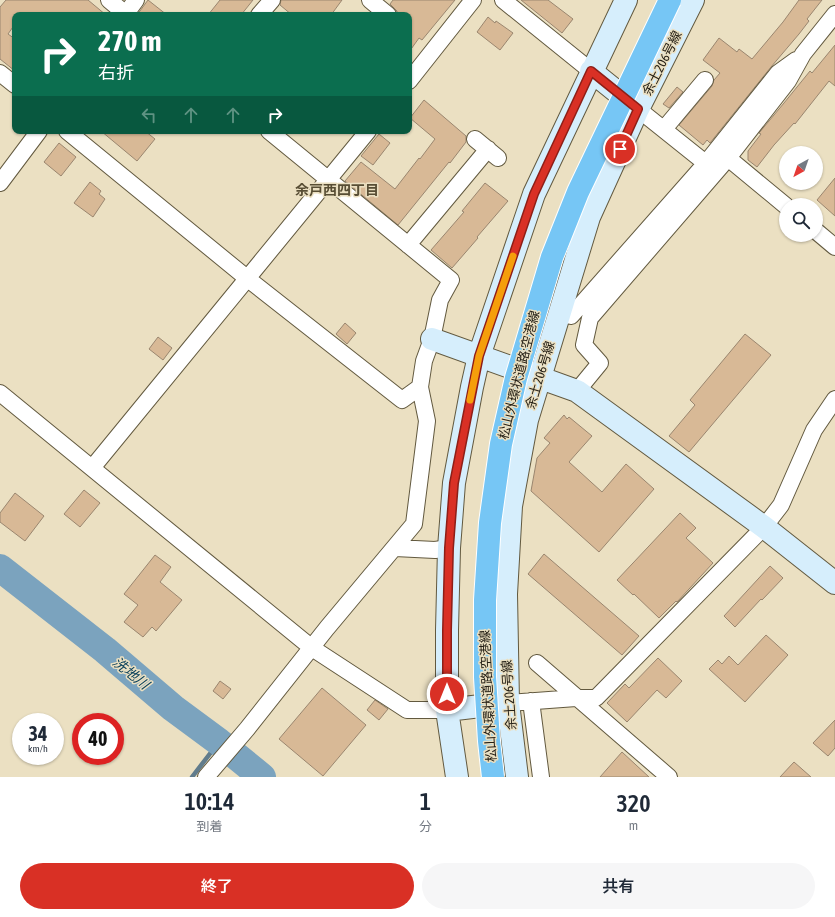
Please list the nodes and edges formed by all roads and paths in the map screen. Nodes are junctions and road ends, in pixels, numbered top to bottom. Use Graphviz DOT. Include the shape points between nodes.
graph roads {
  1 [pos="109,0"];
  2 [pos="136,0"];
  3 [pos="272,0"];
  4 [pos="473,0"];
  5 [pos="503,0"];
  6 [pos="626,0"];
  7 [pos="670,0"];
  8 [pos="693,0"];
  9 [pos="123,12"];
  10 [pos="128,12"];
  11 [pos="262,12"];
  12 [pos="835,14"];
  13 [pos="803,54"];
  14 [pos="591,71"];
  15 [pos="0,73"];
  16 [pos="412,77"];
  17 [pos="705,80"];
  18 [pos="12,83"];
  19 [pos="638,109"];
  20 [pos="664,130"];
  21 [pos="37,134"];
  22 [pos="71,134"];
  23 [pos="273,134"];
  24 [pos="366,134"];
  25 [pos="475,139"];
  26 [pos="728,158"];
  27 [pos="711,167"];
  28 [pos="328,179"];
  29 [pos="0,183"];
  30 [pos="779,200"];
  31 [pos="823,237"];
  32 [pos="408,245"];
  33 [pos="835,247"];
  34 [pos="248,279"];
  35 [pos="571,316"];
  36 [pos="432,339"];
  37 [pos="479,356"];
  38 [pos="539,378"];
  39 [pos="420,387"];
  40 [pos="577,391"];
  41 [pos="0,393"];
  42 [pos="835,399"];
  43 [pos="92,468"];
  44 [pos="764,527"];
  45 [pos="395,548"];
  46 [pos="449,548"];
  47 [pos="835,584"];
  48 [pos="312,648"];
  49 [pos="537,663"];
  50 [pos="576,698"];
  51 [pos="532,701"];
  52 [pos="508,703"];
  53 [pos="447,710"];
  54 [pos="209,774"];
  55 [pos="457,777"];
  56 [pos="493,777"];
  57 [pos="517,777"];
  58 [pos="541,777"];
  59 [pos="669,777"];
  1 -- 9 [label="street"];
  2 -- 10 [label="street"];
  3 -- 11 [label="street"];
  4 -- 16 [label="street"];
  5 -- 14 [label="street"];
  6 -- 14 [label="street"];
  7 -- 56 [label="highway, 松山外環状道路;空港線, bridge" via="578,192 554,250 516,378 501,444 490,523 485,600 485,677"];
  8 -- 19 [label="street, 余土206号線"];
  12 -- 13 [label="street"];
  13 -- 26 [label="street" via="788,81"];
  13 -- 27 [label="street" via="778,74"];
  14 -- 19 [label="street"];
  14 -- 37 [label="street" via="534,194"];
  15 -- 18 [label="street"];
  17 -- 20 [label="street"];
  19 -- 20 [label="street"];
  19 -- 38 [label="street, 余土206号線" via="589,217"];
  20 -- 27 [label="street"];
  21 -- 29 [label="street"];
  22 -- 34 [label="street"];
  23 -- 28 [label="street"];
  24 -- 28 [label="street"];
  25 -- 32 [label="street" via="493,154"];
  26 -- 27 [label="street"];
  26 -- 30 [label="street"];
  27 -- 35 [label="street"];
  27 -- 40 [label="street" via="590,318 584,344 600,363"];
  28 -- 32 [label="street"];
  28 -- 34 [label="street"];
  31 -- 33 [label="street"];
  32 -- 36 [label="street" via="451,280 440,300"];
  34 -- 39 [label="street" via="402,400"];
  34 -- 43 [label="street"];
  36 -- 37 [label="street"];
  36 -- 39 [label="street" via="424,361"];
  37 -- 38 [label="street"];
  37 -- 46 [label="street" via="454,483"];
  38 -- 40 [label="street"];
  38 -- 52 [label="street, 余土206号線" via="527,420 512,506 506,594"];
  39 -- 45 [label="street" via="427,422 414,524"];
  40 -- 44 [label="street"];
  41 -- 43 [label="street"];
  42 -- 44 [label="street" via="814,430 781,505"];
  43 -- 48 [label="street"];
  44 -- 47 [label="street"];
  44 -- 50 [label="street" via="596,698"];
  45 -- 46 [label="street"];
  45 -- 48 [label="street"];
  46 -- 53 [label="street"];
  48 -- 53 [label="street" via="407,710"];
  48 -- 54 [label="street"];
  49 -- 50 [label="street"];
  50 -- 51 [label="street"];
  50 -- 59 [label="street"];
  51 -- 52 [label="street"];
  51 -- 58 [label="street"];
  52 -- 53 [label="street"];
  52 -- 57 [label="street, 余土206号線"];
  53 -- 55 [label="street"];
}
